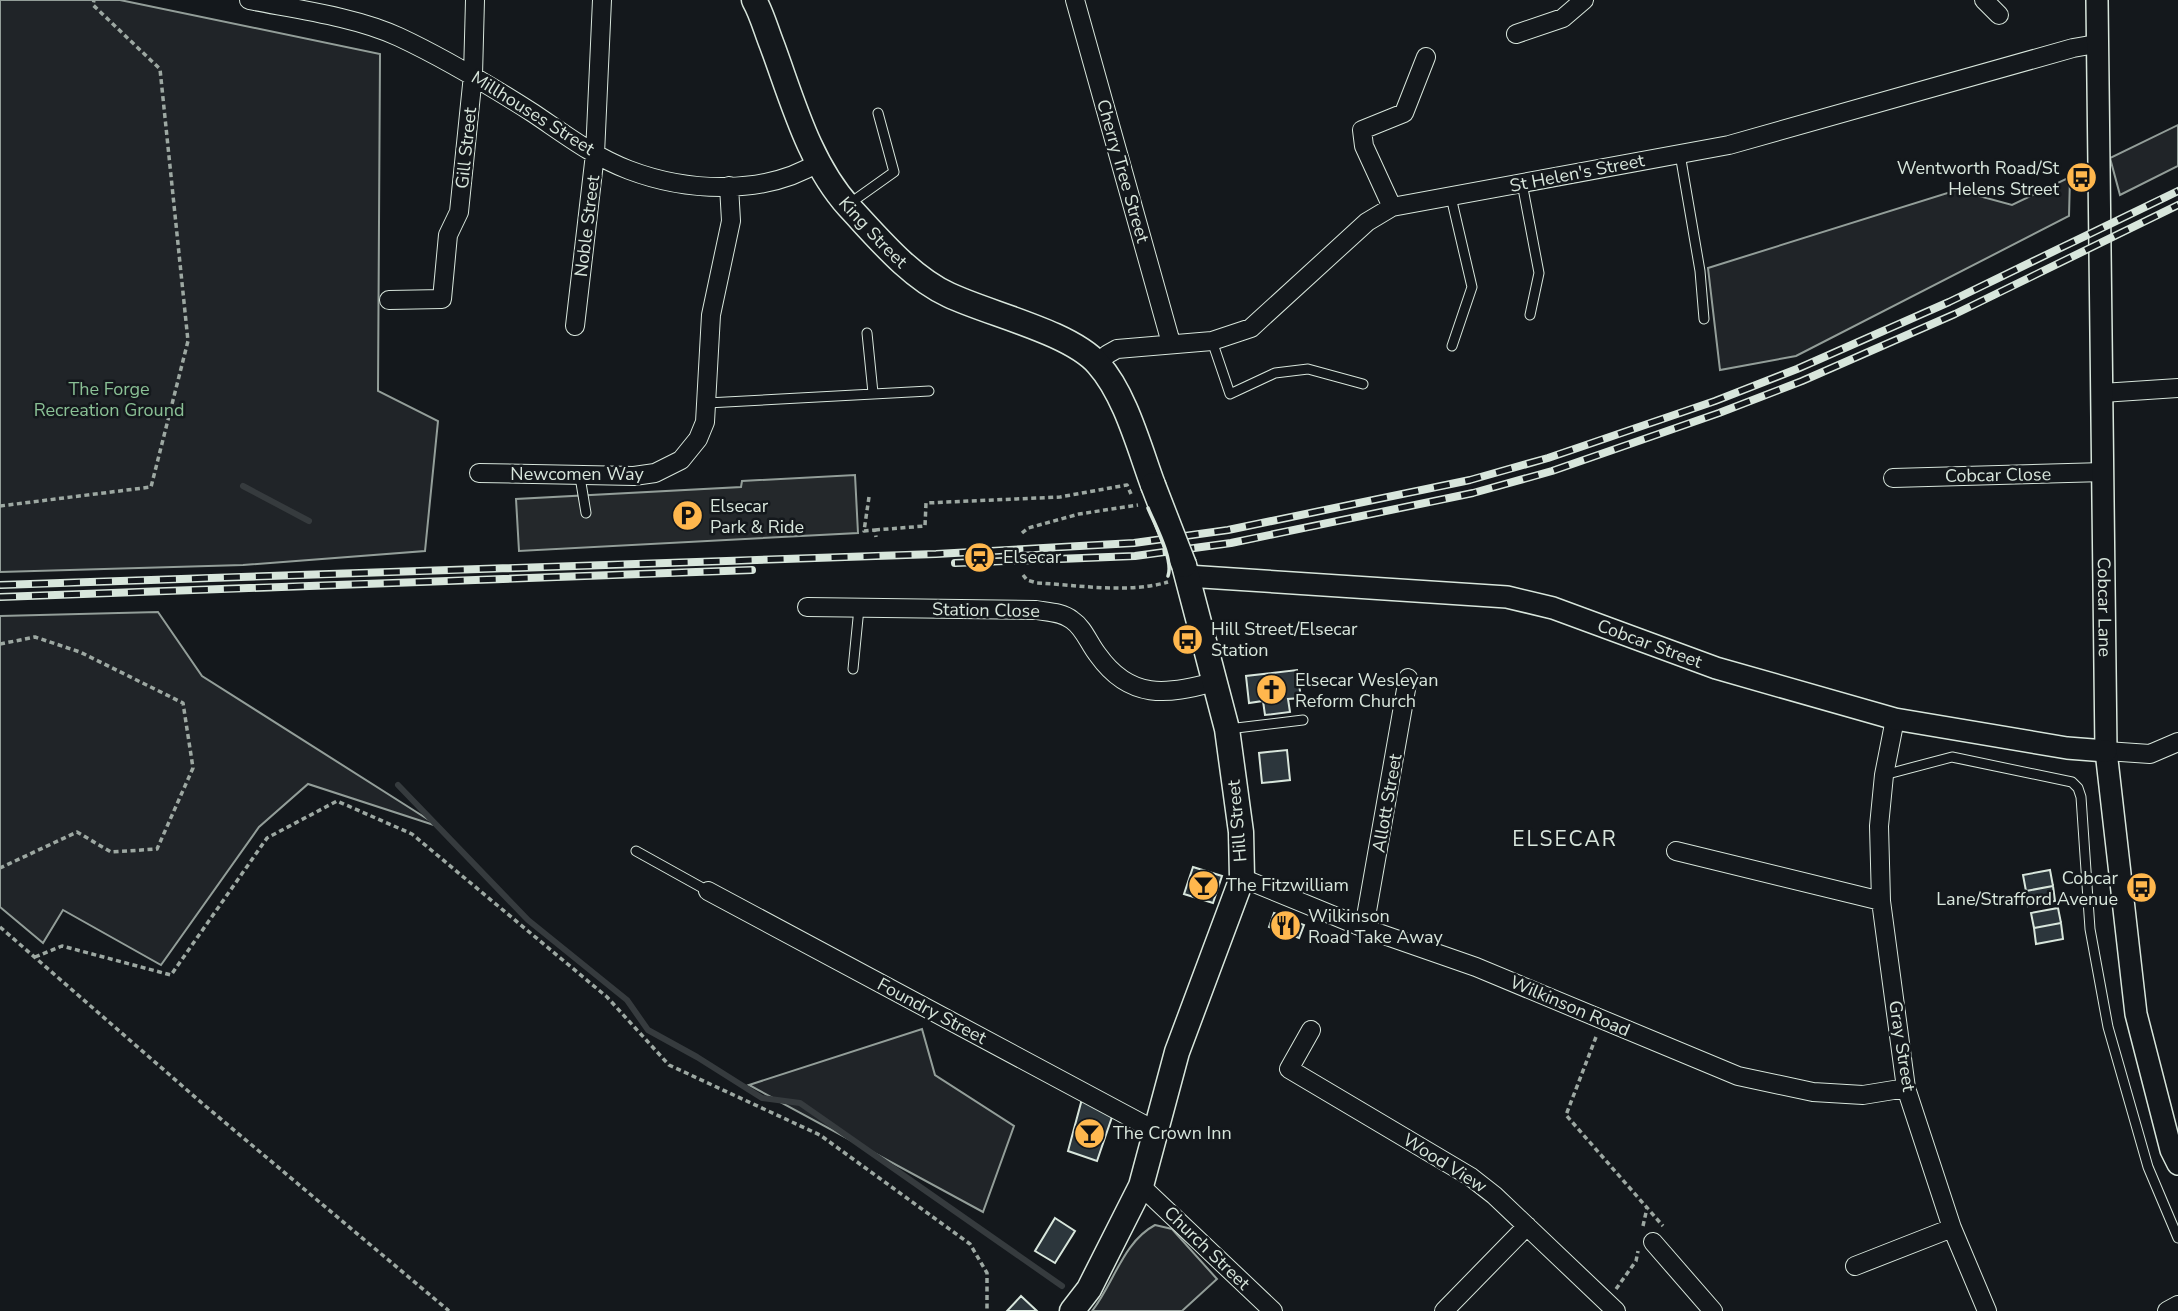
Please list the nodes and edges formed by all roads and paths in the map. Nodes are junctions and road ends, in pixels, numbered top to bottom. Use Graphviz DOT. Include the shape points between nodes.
graph roads {
  1 [pos="94,0"];
  2 [pos="249,0"];
  3 [pos="475,0"];
  4 [pos="602,0"];
  5 [pos="754,0"];
  6 [pos="1075,0"];
  7 [pos="1584,0"];
  8 [pos="1984,0"];
  9 [pos="2097,0"];
  10 [pos="268,2"];
  11 [pos="1999,15"];
  12 [pos="1516,34"];
  13 [pos="2096,44"];
  14 [pos="1426,57"];
  15 [pos="473,75"];
  16 [pos="878,113"];
  17 [pos="595,154"];
  18 [pos="1680,154"];
  19 [pos="820,163"];
  20 [pos="1522,183"];
  21 [pos="729,186"];
  22 [pos="1451,197"];
  23 [pos="847,205"];
  24 [pos="1392,206"];
  25 [pos="389,300"];
  26 [pos="1530,315"];
  27 [pos="1704,319"];
  28 [pos="575,326"];
  29 [pos="867,333"];
  30 [pos="1212,341"];
  31 [pos="1171,343"];
  32 [pos="1452,346"];
  33 [pos="1097,363"];
  34 [pos="1363,384"];
  35 [pos="2178,388"];
  36 [pos="929,391"];
  37 [pos="873,393"];
  38 [pos="2102,393"];
  39 [pos="707,403"];
  40 [pos="2104,472"];
  41 [pos="479,473"];
  42 [pos="580,477"];
  43 [pos="1893,478"];
  44 [pos="869,498"];
  45 [pos="0,506"];
  46 [pos="586,513"];
  47 [pos="875,530"];
  48 [pos="1022,533"];
  49 [pos="877,537"];
  50 [pos="1185,571"];
  51 [pos="1023,575"];
  52 [pos="807,607"];
  53 [pos="859,608"];
  54 [pos="0,645"];
  55 [pos="853,669"];
  56 [pos="1408,678"];
  57 [pos="1214,682"];
  58 [pos="1895,719"];
  59 [pos="1303,720"];
  60 [pos="1227,729"];
  61 [pos="2178,742"];
  62 [pos="2106,751"];
  63 [pos="1884,775"];
  64 [pos="636,850"];
  65 [pos="1676,851"];
  66 [pos="0,868"];
  67 [pos="1242,878"];
  68 [pos="708,891"];
  69 [pos="1881,901"];
  70 [pos="0,927"];
  71 [pos="1364,928"];
  72 [pos="35,957"];
  73 [pos="1602,1020"];
  74 [pos="1311,1030"];
  75 [pos="1906,1088"];
  76 [pos="1156,1131"];
  77 [pos="2178,1164"];
  78 [pos="1141,1186"];
  79 [pos="1647,1208"];
  80 [pos="1527,1226"];
  81 [pos="1952,1228"];
  82 [pos="2178,1238"];
  83 [pos="1644,1241"];
  84 [pos="1855,1266"];
  85 [pos="1611,1306"];
  86 [pos="449,1311"];
  87 [pos="987,1311"];
  88 [pos="1072,1311"];
  89 [pos="1273,1311"];
  90 [pos="1444,1311"];
  91 [pos="1713,1311"];
  92 [pos="1987,1311"];
  1 -- 45 [label="path" via="93,5 160,69 188,341 151,487"];
  2 -- 10 [label="street, Millhouses Street"];
  3 -- 15 [label="street, Gill Street"];
  4 -- 17 [label="street, Noble Street"];
  5 -- 19 [label="main road, King Street"];
  6 -- 31 [label="street, Cherry Tree Street"];
  7 -- 12 [label="street" via="1563,18"];
  8 -- 11 [label="street"];
  9 -- 13 [label="street, Cobcar Lane"];
  10 -- 15 [label="street, Millhouses Street" via="395,35"];
  13 -- 18 [label="street, St Helen's Street" via="1729,145"];
  13 -- 38 [label="street, Cobcar Lane"];
  14 -- 24 [label="street" via="1405,113 1362,130 1364,146"];
  15 -- 17 [label="street, Millhouses Street"];
  15 -- 25 [label="street, Gill Street" via="459,212 448,235 442,299"];
  16 -- 23 [label="lane" via="894,172"];
  17 -- 21 [label="street, Millhouses Street" via="653,178"];
  17 -- 28 [label="street, Noble Street"];
  18 -- 20 [label="street, St Helen's Street"];
  18 -- 27 [label="lane"];
  19 -- 21 [label="street, Millhouses Street" via="755,185"];
  19 -- 23 [label="main road, King Street"];
  20 -- 22 [label="street, St Helen's Street"];
  20 -- 26 [label="lane" via="1539,273"];
  21 -- 39 [label="street, Newcomen Way" via="731,222 711,315"];
  22 -- 24 [label="street, St Helen's Street"];
  22 -- 32 [label="lane" via="1472,287"];
  23 -- 33 [label="main road, King Street" via="907,265 947,294 1071,343"];
  24 -- 30 [label="street, St Helen's Street" via="1367,222 1251,328"];
  29 -- 37 [label="lane"];
  30 -- 31 [label="street, St Helen's Street"];
  30 -- 34 [label="lane" via="1230,394 1275,373 1308,369"];
  31 -- 33 [label="street, St Helen's Street" via="1117,349"];
  33 -- 50 [label="main road, Hill Street, bridge" via="1123,405"];
  35 -- 38 [label="street"];
  36 -- 37 [label="lane"];
  37 -- 39 [label="lane"];
  38 -- 40 [label="street, Cobcar Lane"];
  39 -- 42 [label="street, Newcomen Way" via="698,439 669,467 634,476"];
  40 -- 43 [label="street, Cobcar Close"];
  40 -- 62 [label="street, Cobcar Lane"];
  41 -- 42 [label="street, Newcomen Way"];
  42 -- 46 [label="lane"];
  44 -- 47 [label="path" via="864,531"];
  47 -- 48 [label="path" via="925,526 926,503 1060,497 1127,485 1136,505 1079,514"];
  47 -- 49 [label="path"];
  50 -- 51 [label="path" via="1153,586 1117,587 1037,583"];
  50 -- 57 [label="main road, Hill Street"];
  50 -- 58 [label="street, Cobcar Street" via="1507,597 1553,608 1716,668"];
  52 -- 53 [label="street, Station Close"];
  53 -- 55 [label="lane"];
  53 -- 57 [label="street, Station Close" via="1057,613 1072,619 1118,677 1142,690 1168,692"];
  54 -- 66 [label="path" via="35,637 80,652 183,703 193,768 157,849 111,852 76,832"];
  56 -- 71 [label="street, Allott Street"];
  57 -- 60 [label="main road, Hill Street"];
  58 -- 62 [label="street, Cobcar Street"];
  58 -- 63 [label="street, Gray Street"];
  59 -- 60 [label="lane"];
  60 -- 67 [label="main road, Hill Street" via="1241,832"];
  61 -- 62 [label="street" via="2150,754"];
  62 -- 77 [label="street, Cobcar Lane" via="2136,1014"];
  63 -- 69 [label="street, Gray Street" via="1879,826"];
  63 -- 82 [label="lane" via="1952,757 2072,782 2078,788 2090,929 2108,1027 2148,1167"];
  64 -- 68 [label="lane"];
  65 -- 69 [label="street"];
  67 -- 71 [label="street, Wilkinson Road"];
  67 -- 76 [label="main road, Hill Street" via="1177,1052"];
  68 -- 76 [label="street, Foundry Street"];
  69 -- 75 [label="street, Gray Street"];
  70 -- 72 [label="path"];
  71 -- 73 [label="street, Wilkinson Road" via="1476,967"];
  72 -- 86 [label="path"];
  72 -- 87 [label="path" via="62,946 171,975 267,838 337,801 412,834 607,997 669,1065 820,1135 970,1244 986,1273"];
  73 -- 75 [label="street, Wilkinson Road" via="1738,1076 1813,1092 1863,1095"];
  73 -- 79 [label="path" via="1566,1115"];
  74 -- 80 [label="street, Wood View" via="1289,1069 1471,1177"];
  75 -- 81 [label="street, Gray Street"];
  76 -- 78 [label="main road, Hill Street"];
  78 -- 88 [label="main road, Hill Street" via="1089,1289"];
  78 -- 89 [label="street, Church Street"];
  79 -- 83 [label="path"];
  79 -- 83 [label="path" via="1666,1229"];
  80 -- 85 [label="street, Wood View"];
  80 -- 90 [label="street"];
  81 -- 84 [label="street"];
  81 -- 92 [label="street, Gray Street"];
  83 -- 85 [label="path"];
  83 -- 91 [label="street"];
}
